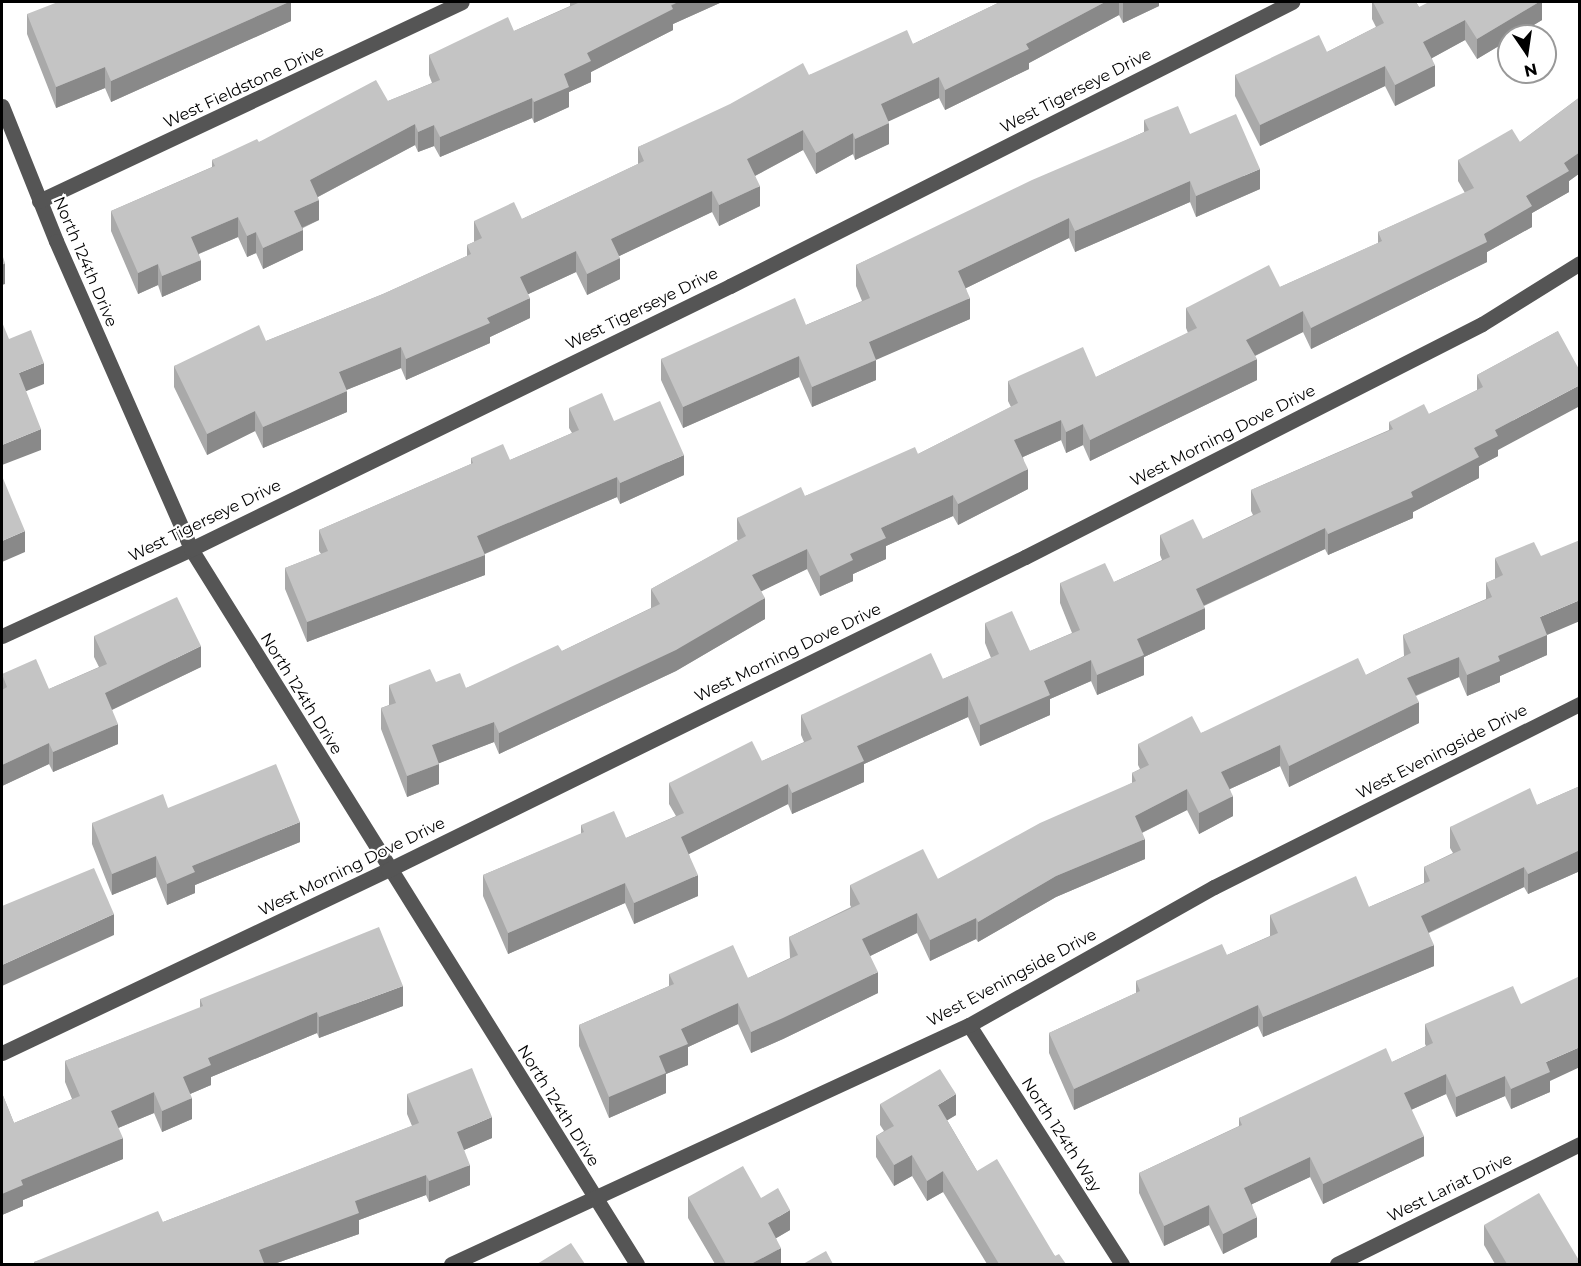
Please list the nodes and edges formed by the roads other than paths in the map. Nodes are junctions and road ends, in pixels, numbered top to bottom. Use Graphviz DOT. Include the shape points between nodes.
graph roads {
  1 [pos="462,2"];
  2 [pos="1292,2"];
  3 [pos="2,106"];
  4 [pos="39,201"];
  5 [pos="1580,262"];
  6 [pos="191,549"];
  7 [pos="2,636"];
  8 [pos="1580,704"];
  9 [pos="388,870"];
  10 [pos="969,1025"];
  11 [pos="2,1053"];
  12 [pos="1580,1144"];
  13 [pos="594,1197"];
  14 [pos="451,1264"];
  15 [pos="637,1264"];
  16 [pos="1122,1264"];
  17 [pos="1337,1264"];
  1 -- 4 [label="street, West Fieldstone Drive"];
  2 -- 6 [label="street, West Tigerseye Drive" via="729,286"];
  3 -- 4 [label="street, North 124th Drive"];
  4 -- 6 [label="street, North 124th Drive"];
  5 -- 9 [label="street, West Morning Dove Drive" via="1472,329 1025,557"];
  6 -- 7 [label="street, West Tigerseye Drive"];
  6 -- 9 [label="street, North 124th Drive"];
  8 -- 10 [label="street, West Eveningside Drive" via="1214,887"];
  9 -- 11 [label="street, West Morning Dove Drive"];
  9 -- 13 [label="street, North 124th Drive"];
  10 -- 13 [label="street, West Eveningside Drive"];
  10 -- 16 [label="street, North 124th Way"];
  12 -- 17 [label="street, West Lariat Drive"];
  13 -- 14 [label="street, West Eveningside Drive"];
  13 -- 15 [label="street, North 124th Drive"];
}
